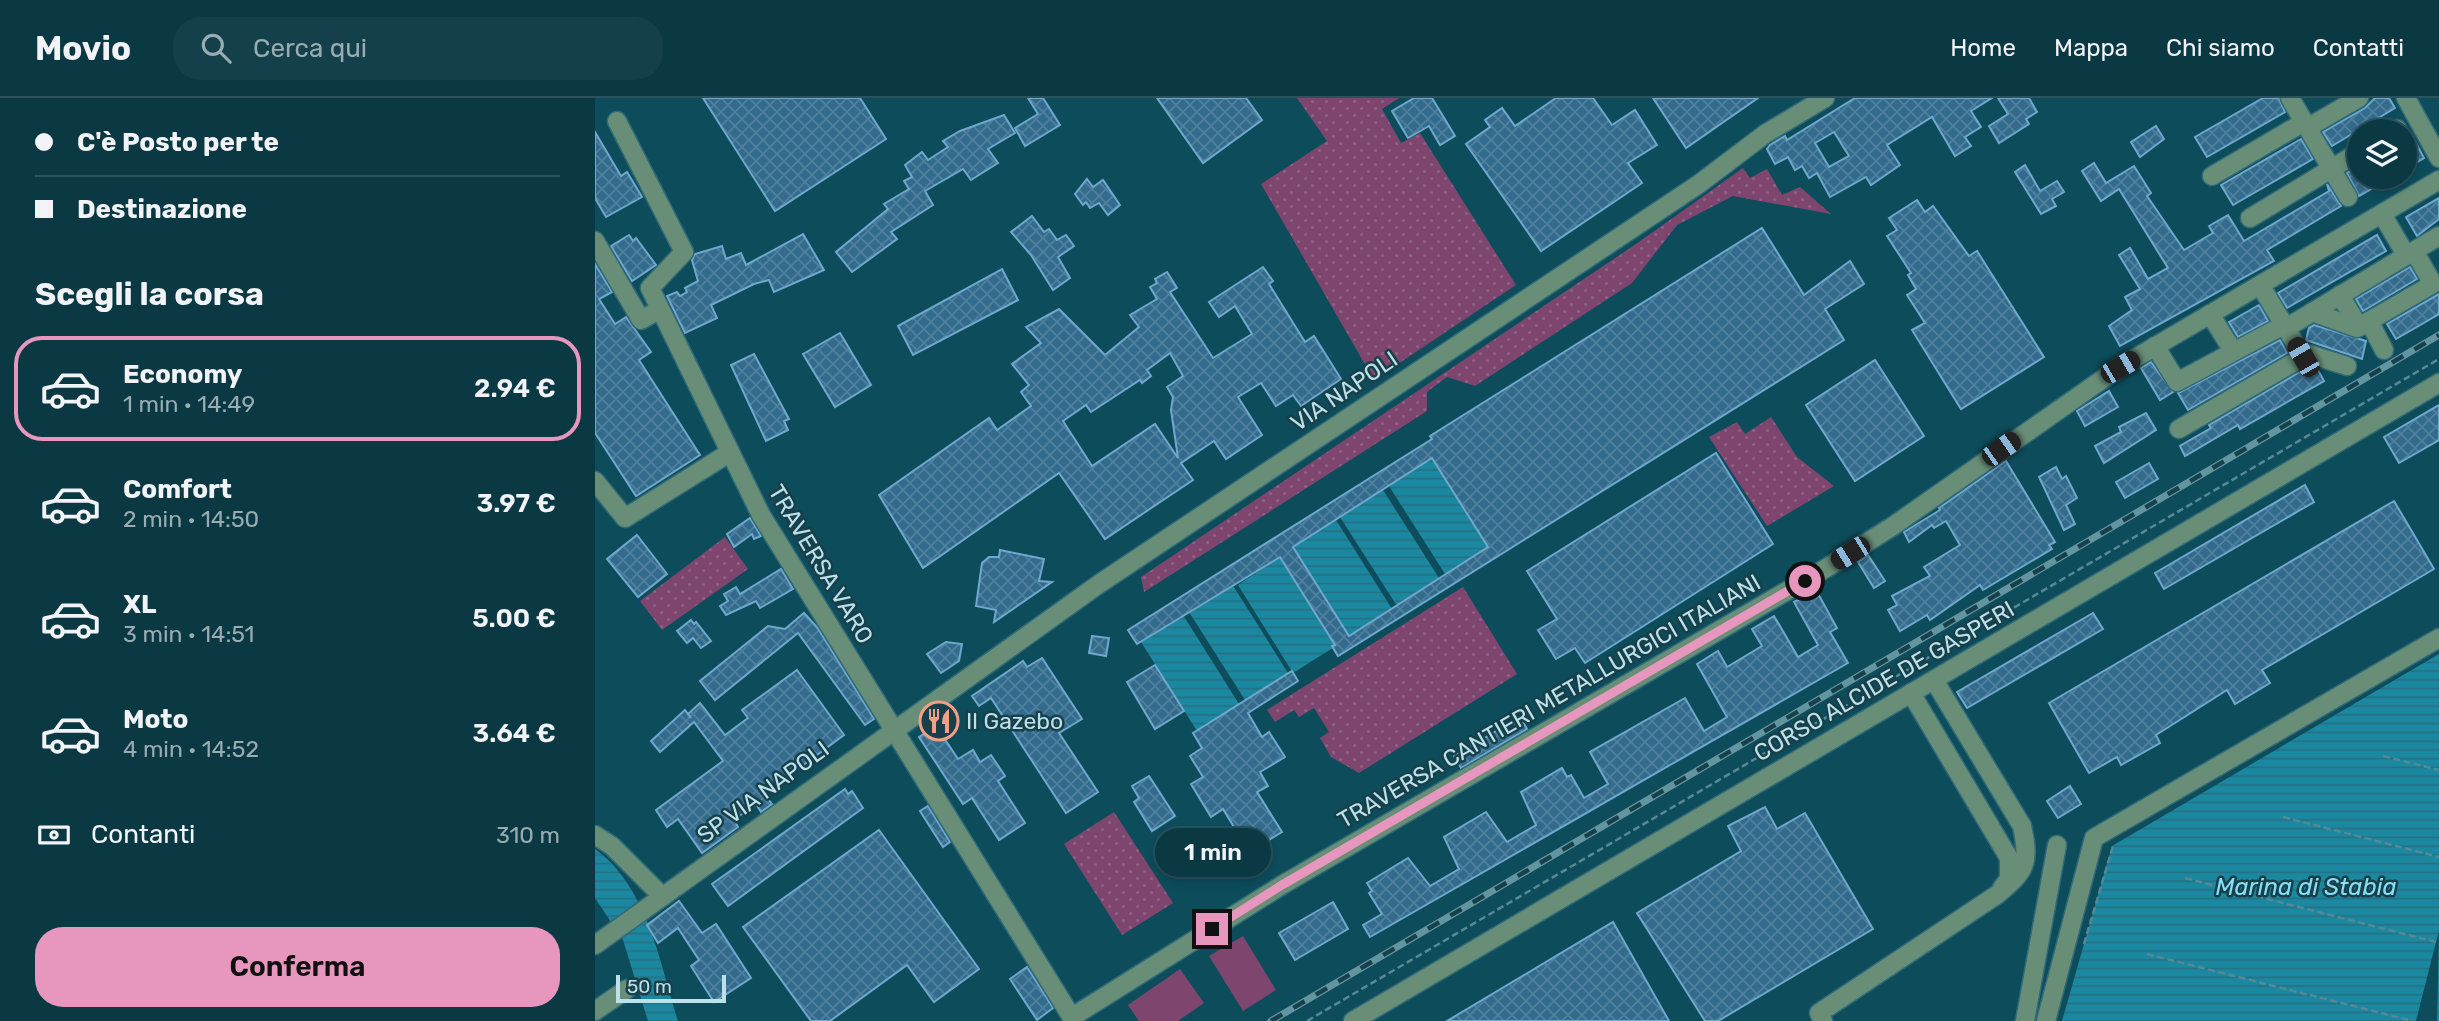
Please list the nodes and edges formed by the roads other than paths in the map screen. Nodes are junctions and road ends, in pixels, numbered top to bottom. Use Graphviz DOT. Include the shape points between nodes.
graph roads {
  1 [pos="1825,98"];
  2 [pos="2290,98"];
  3 [pos="2359,98"];
  4 [pos="2406,98"];
  5 [pos="617,121"];
  6 [pos="2305,125"];
  7 [pos="2439,158"];
  8 [pos="2347,160"];
  9 [pos="2332,169"];
  10 [pos="2213,176"];
  11 [pos="2439,180"];
  12 [pos="2348,197"];
  13 [pos="2382,214"];
  14 [pos="2250,218"];
  15 [pos="2439,236"];
  16 [pos="595,241"];
  17 [pos="2410,253"];
  18 [pos="2436,282"];
  19 [pos="2260,285"];
  20 [pos="2340,295"];
  21 [pos="659,310"];
  22 [pos="2312,312"];
  23 [pos="2210,314"];
  24 [pos="2364,324"];
  25 [pos="2285,326"];
  26 [pos="2155,346"];
  27 [pos="2384,350"];
  28 [pos="2233,351"];
  29 [pos="2303,357"];
  30 [pos="2347,366"];
  31 [pos="2439,383"];
  32 [pos="2179,429"];
  33 [pos="729,453"];
  34 [pos="595,481"];
  35 [pos="2439,638"];
  36 [pos="1934,680"];
  37 [pos="1911,693"];
  38 [pos="894,729"];
  39 [pos="1967,735"];
  40 [pos="1945,749"];
  41 [pos="2005,799"];
  42 [pos="1982,810"];
  43 [pos="595,835"];
  44 [pos="2057,845"];
  45 [pos="1998,894"];
  46 [pos="661,895"];
  47 [pos="601,941"];
  48 [pos="627,989"];
  49 [pos="595,1011"];
  50 [pos="1816,1018"];
  51 [pos="1073,1019"];
  52 [pos="1353,1021"];
  53 [pos="2025,1021"];
  54 [pos="2046,1021"];
  1 -- 38 [label="street, VIA NAPOLI" via="1099,584"];
  2 -- 6 [label="street"];
  3 -- 6 [label="street"];
  4 -- 7 [label="street"];
  5 -- 21 [label="street, TRAVERSA VARO" via="684,253 650,288"];
  6 -- 9 [label="street"];
  6 -- 10 [label="street"];
  8 -- 9 [label="street"];
  9 -- 12 [label="street"];
  9 -- 14 [label="street"];
  11 -- 13 [label="street, TRAVERSA CANTIERI METALLURGICI ITALIANI"];
  13 -- 17 [label="street"];
  13 -- 19 [label="street, TRAVERSA CANTIERI METALLURGICI ITALIANI"];
  15 -- 17 [label="street"];
  16 -- 21 [label="street" via="641,320"];
  17 -- 18 [label="street"];
  17 -- 20 [label="street"];
  18 -- 24 [label="street"];
  19 -- 23 [label="street, TRAVERSA CANTIERI METALLURGICI ITALIANI"];
  19 -- 25 [label="street"];
  20 -- 22 [label="street"];
  20 -- 24 [label="street"];
  21 -- 33 [label="street, TRAVERSA VARO"];
  22 -- 24 [label="street"];
  22 -- 25 [label="street"];
  23 -- 26 [label="street, TRAVERSA CANTIERI METALLURGICI ITALIANI"];
  23 -- 28 [label="street"];
  24 -- 27 [label="street"];
  25 -- 28 [label="street"];
  25 -- 29 [label="street"];
  26 -- 28 [label="street" via="2178,382"];
  26 -- 51 [label="street, TRAVERSA CANTIERI METALLURGICI ITALIANI" via="1828,567 1282,885"];
  29 -- 30 [label="street" via="2309,354"];
  29 -- 32 [label="street"];
  31 -- 36 [label="street, CORSO ALCIDE DE GASPERI"];
  33 -- 34 [label="street" via="625,517"];
  33 -- 38 [label="street, TRAVERSA VARO" via="813,604"];
  35 -- 54 [label="street" via="2094,838"];
  36 -- 37 [label="street, CORSO ALCIDE DE GASPERI"];
  36 -- 39 [label="street"];
  37 -- 40 [label="street"];
  37 -- 52 [label="street, CORSO ALCIDE DE GASPERI"];
  38 -- 46 [label="street, SP VIA NAPOLI"];
  38 -- 51 [label="street, TRAVERSA VARO"];
  39 -- 40 [label="street"];
  39 -- 41 [label="street"];
  40 -- 42 [label="street"];
  41 -- 42 [label="street"];
  41 -- 45 [label="street" via="2022,826 2028,851 2023,872"];
  42 -- 45 [label="street" via="2009,859 2009,878"];
  43 -- 46 [label="street"];
  44 -- 53 [label="street"];
  45 -- 50 [label="street"];
  46 -- 47 [label="street, SP VIA NAPOLI"];
  48 -- 49 [label="street"];
}
